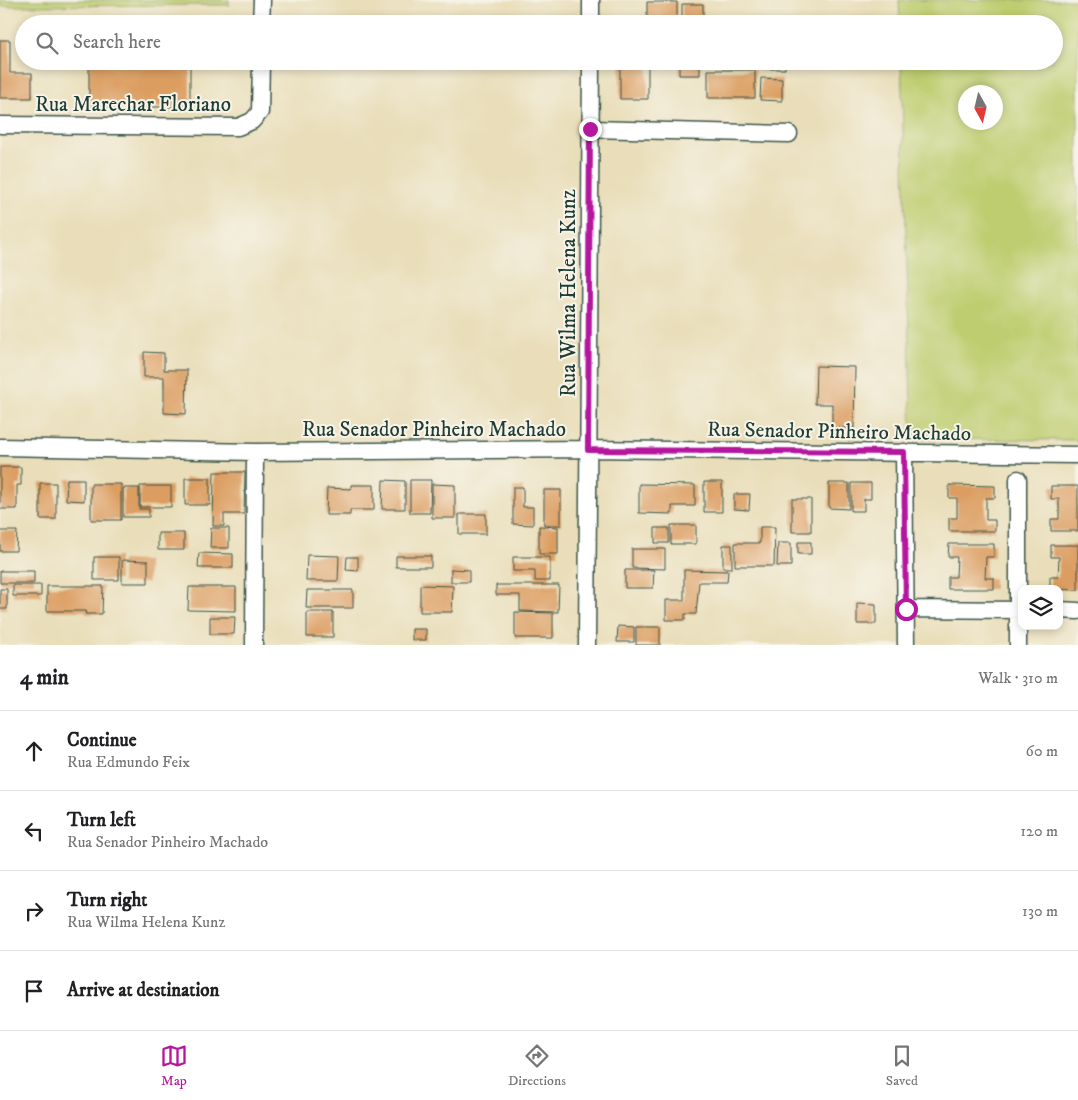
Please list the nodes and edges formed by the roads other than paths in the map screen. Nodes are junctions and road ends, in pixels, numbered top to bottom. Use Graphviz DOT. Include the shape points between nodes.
graph roads {
  1 [pos="262,0"];
  2 [pos="591,0"];
  3 [pos="261,15"];
  4 [pos="591,15"];
  5 [pos="261,70"];
  6 [pos="591,70"];
  7 [pos="0,125"];
  8 [pos="590,129"];
  9 [pos="789,134"];
  10 [pos="0,447"];
  11 [pos="588,450"];
  12 [pos="256,452"];
  13 [pos="904,452"];
  14 [pos="1078,455"];
  15 [pos="1018,479"];
  16 [pos="1020,585"];
  17 [pos="906,609"];
  18 [pos="1018,610"];
  19 [pos="1063,610"];
  20 [pos="1078,611"];
  21 [pos="1019,630"];
  22 [pos="254,645"];
  23 [pos="587,645"];
  24 [pos="906,645"];
  25 [pos="1018,645"];
  1 -- 3 [label="street"];
  2 -- 4 [label="street"];
  5 -- 7 [label="street, Rua Marechar Floriano" via="260,112 252,121 238,127"];
  6 -- 8 [label="street, Rua Wilma Helena Kunz"];
  8 -- 9 [label="street"];
  8 -- 11 [label="street, Rua Wilma Helena Kunz"];
  10 -- 12 [label="street, Rua Senador Pinheiro Machado"];
  11 -- 12 [label="street, Rua Senador Pinheiro Machado"];
  11 -- 13 [label="street, Rua Senador Pinheiro Machado"];
  11 -- 23 [label="street, Rua Wilma Helena Kunz"];
  12 -- 22 [label="street"];
  13 -- 14 [label="street, Rua Senador Pinheiro Machado"];
  13 -- 17 [label="street"];
  15 -- 16 [label="street"];
  17 -- 18 [label="street"];
  17 -- 24 [label="street"];
  19 -- 20 [label="street"];
  21 -- 25 [label="street"];
}
